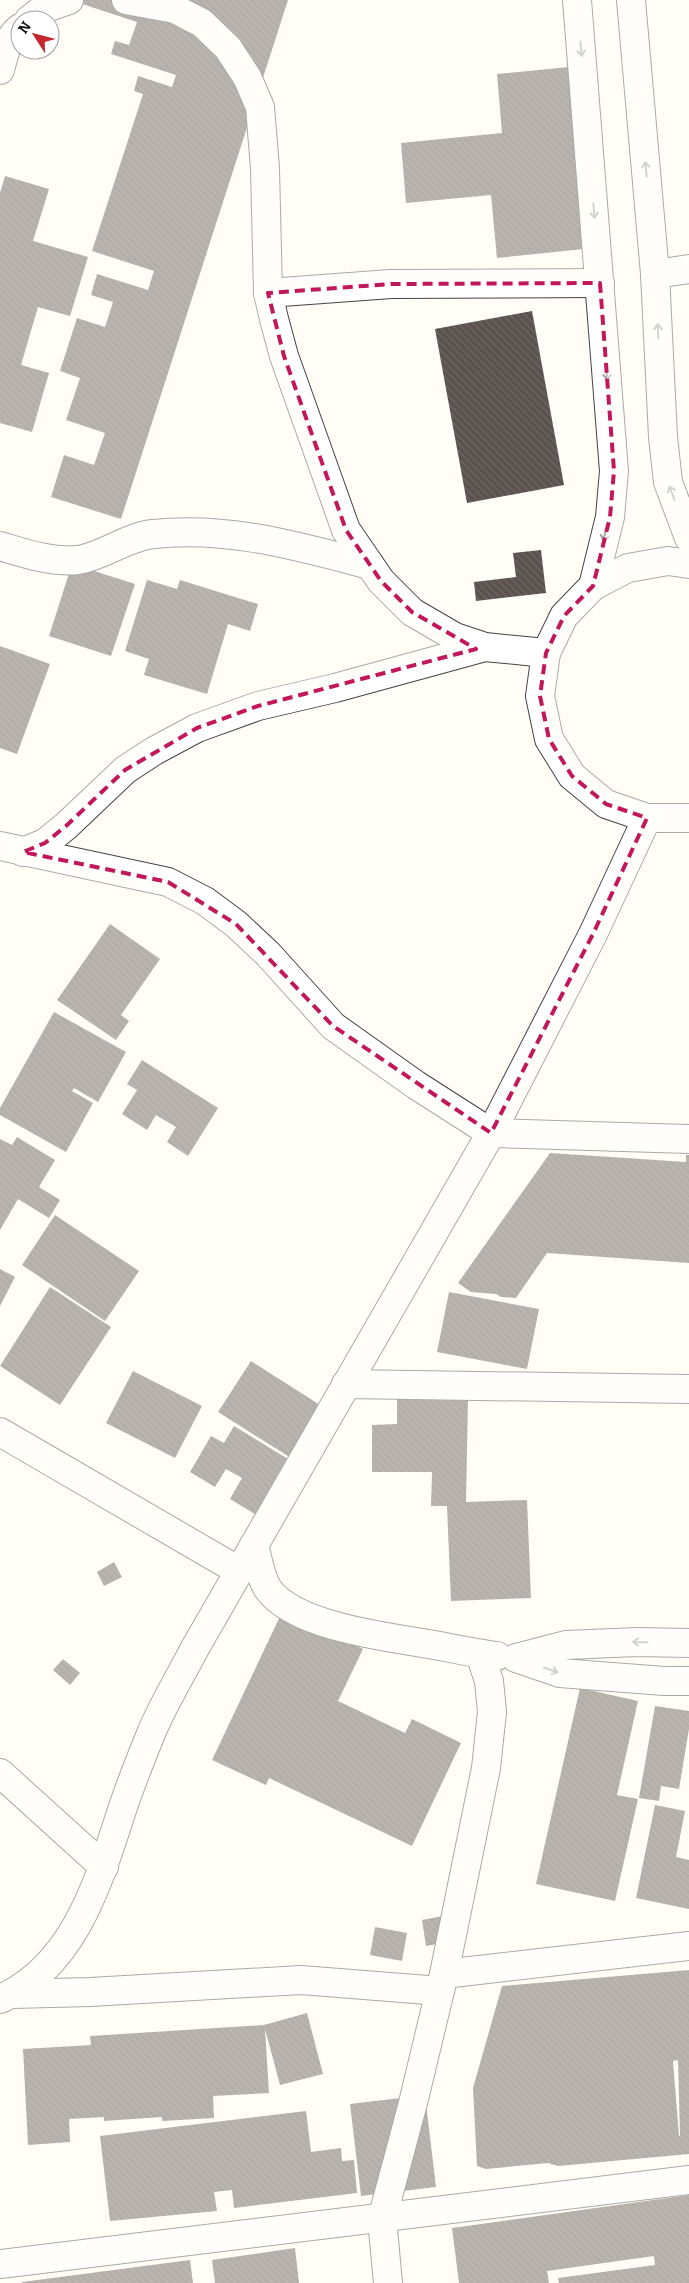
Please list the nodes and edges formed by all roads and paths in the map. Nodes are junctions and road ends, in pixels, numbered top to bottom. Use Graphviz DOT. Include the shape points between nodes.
graph roads {
  1 [pos="69,0"];
  2 [pos="126,0"];
  3 [pos="577,0"];
  4 [pos="631,0"];
  5 [pos="42,10"];
  6 [pos="689,270"];
  7 [pos="655,274"];
  8 [pos="600,283"];
  9 [pos="268,293"];
  10 [pos="689,538"];
  11 [pos="0,546"];
  12 [pos="689,564"];
  13 [pos="370,565"];
  14 [pos="593,586"];
  15 [pos="485,646"];
  16 [pos="546,653"];
  17 [pos="647,818"];
  18 [pos="689,818"];
  19 [pos="12,849"];
  20 [pos="491,1133"];
  21 [pos="689,1139"];
  22 [pos="346,1384"];
  23 [pos="689,1389"];
  24 [pos="0,1432"];
  25 [pos="254,1545"];
  26 [pos="239,1571"];
  27 [pos="689,1643"];
  28 [pos="480,1654"];
  29 [pos="516,1658"];
  30 [pos="689,1681"];
  31 [pos="0,1773"];
  32 [pos="104,1866"];
  33 [pos="689,1946"];
  34 [pos="442,1983"];
  35 [pos="6,1996"];
  36 [pos="689,2180"];
  37 [pos="382,2219"];
  38 [pos="0,2264"];
  39 [pos="388,2283"];
  1 -- 5 [label="street"];
  2 -- 9 [label="street" via="175,9 202,23 228,48 247,77 260,107"];
  3 -- 8 [label="street, one-way"];
  7 -- 4 [label="street, one-way"];
  6 -- 7 [label="street"];
  10 -- 7 [label="street, one-way" via="668,482"];
  8 -- 9 [label="street" via="391,284"];
  8 -- 14 [label="street, one-way" via="614,471 610,517"];
  9 -- 13 [label="street" via="284,356 346,530"];
  11 -- 13 [label="street" via="56,560 79,560 152,534 218,532 275,540"];
  12 -- 14 [label="street" via="668,561 628,568"];
  13 -- 15 [label="street" via="412,612 455,637"];
  14 -- 16 [label="street" via="564,616"];
  15 -- 16 [label="street"];
  15 -- 19 [label="street" via="258,706 197,728 125,770 44,843"];
  16 -- 17 [label="street" via="540,696 550,739 572,776 606,804"];
  17 -- 18 [label="street"];
  17 -- 20 [label="street" via="593,934"];
  19 -- 20 [label="street" via="168,882 205,901 268,954 333,1026 416,1086"];
  20 -- 21 [label="street"];
  20 -- 22 [label="street"];
  22 -- 23 [label="street"];
  22 -- 25 [label="street"];
  24 -- 26 [label="street"];
  25 -- 26 [label="street"];
  25 -- 28 [label="street" via="267,1588 296,1611 372,1635"];
  26 -- 32 [label="street" via="194,1648 150,1734"];
  27 -- 29 [label="street, one-way" via="566,1644"];
  28 -- 29 [label="street"];
  28 -- 34 [label="street" via="489,1681 491,1721 486,1768"];
  29 -- 30 [label="street, one-way" via="560,1673"];
  31 -- 32 [label="street"];
  32 -- 35 [label="street" via="78,1925 48,1966"];
  33 -- 34 [label="street"];
  34 -- 35 [label="street" via="301,1980"];
  34 -- 37 [label="street"];
  36 -- 37 [label="street"];
  37 -- 38 [label="street"];
  37 -- 39 [label="street"];
}
